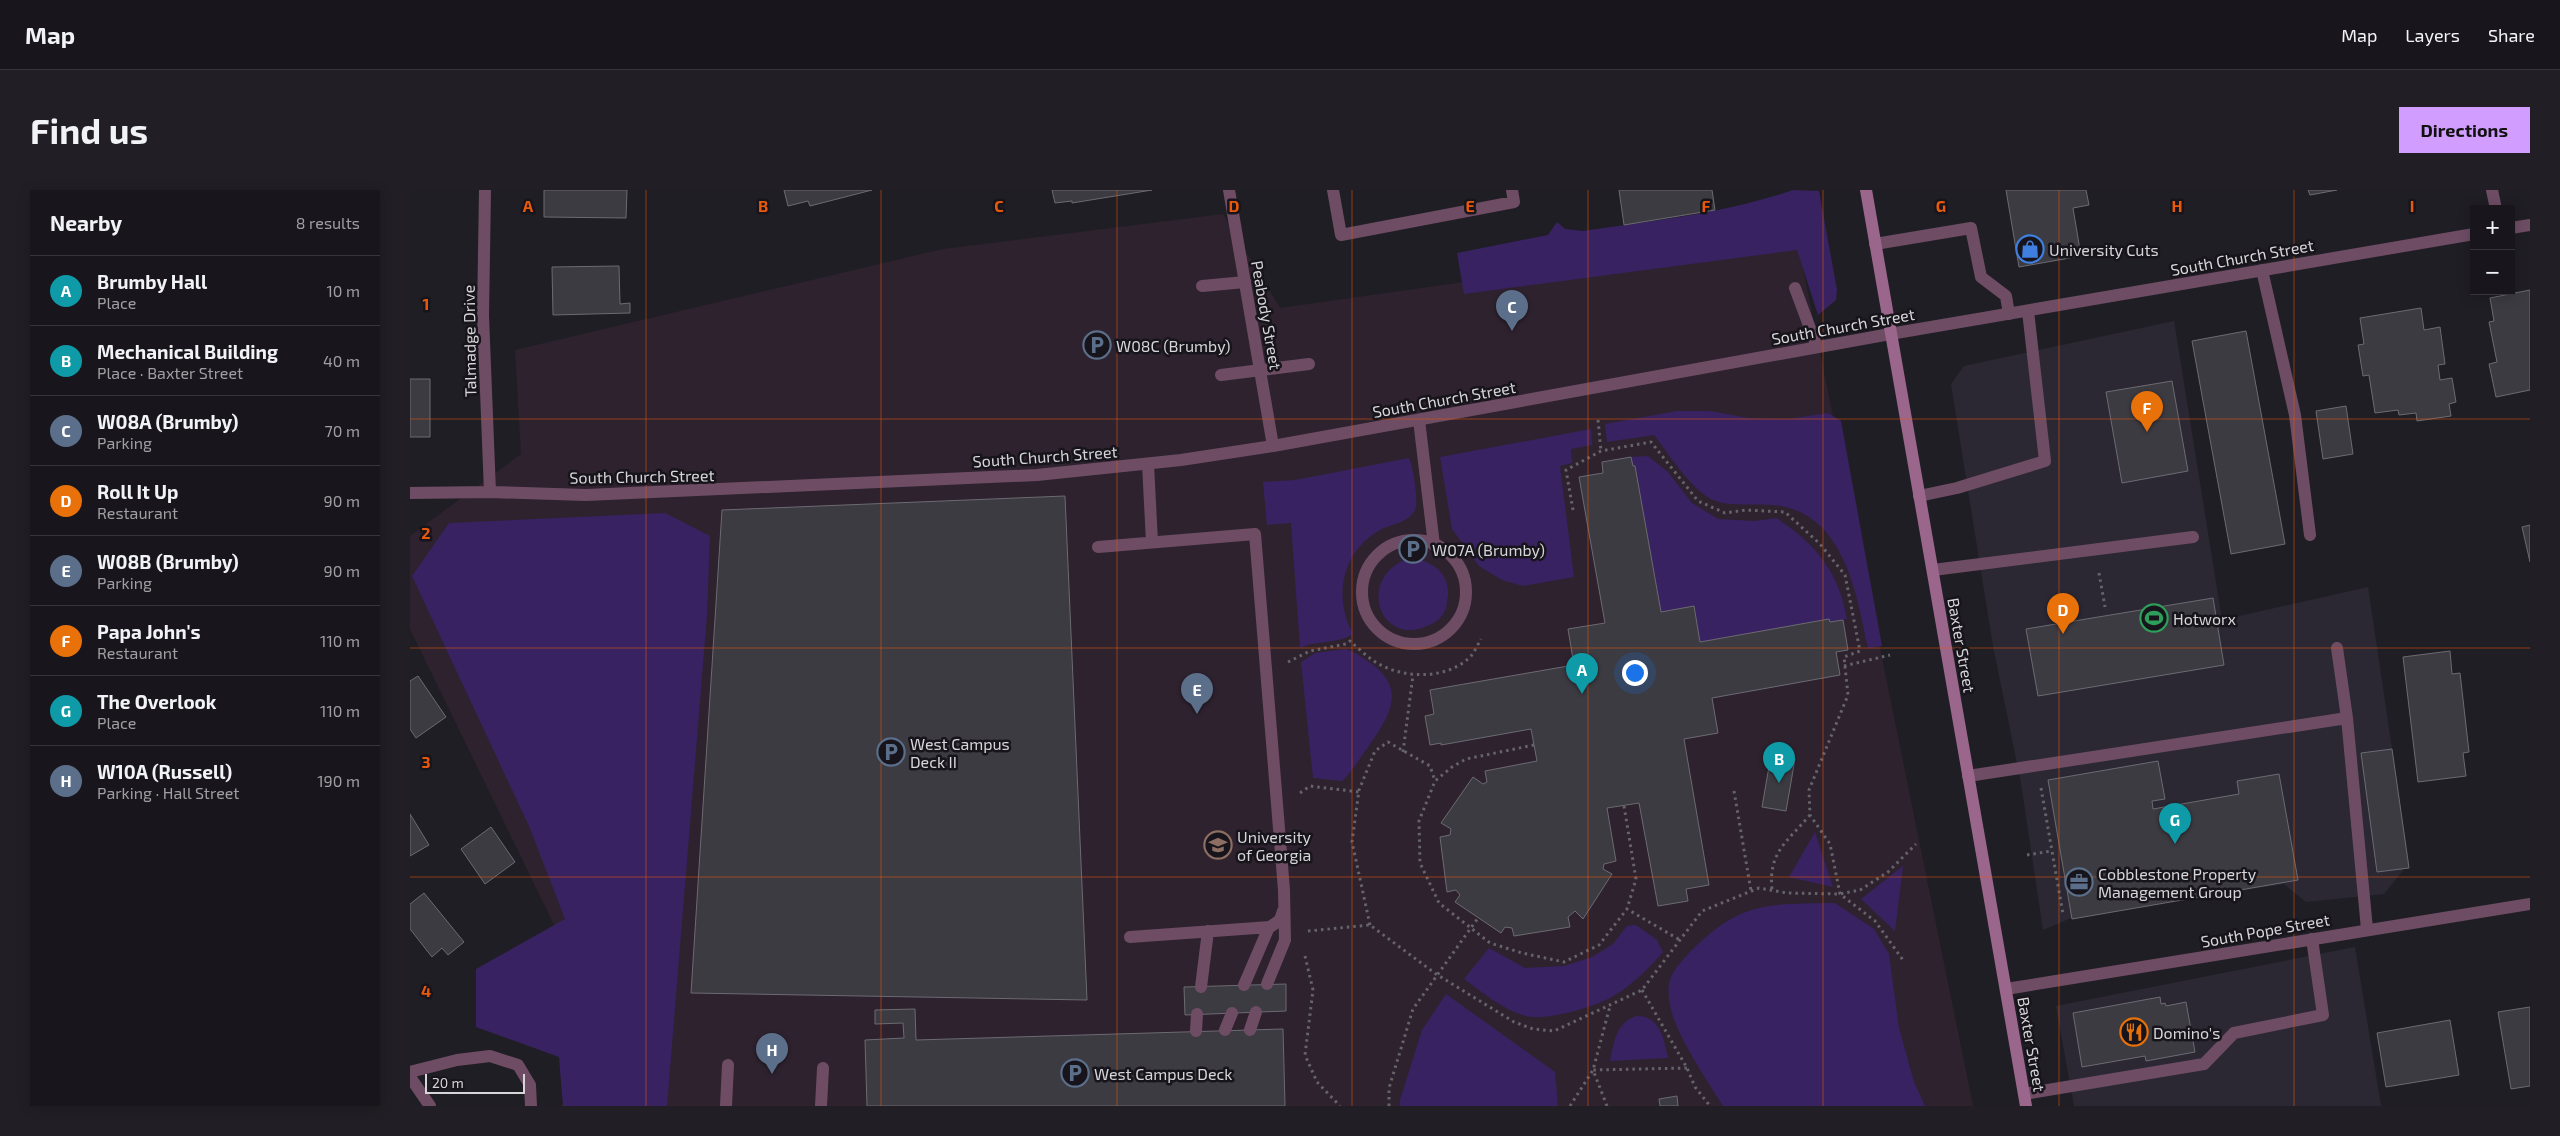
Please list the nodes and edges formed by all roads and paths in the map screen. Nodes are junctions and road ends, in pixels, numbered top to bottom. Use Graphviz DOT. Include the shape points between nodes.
graph roads {
  1 [pos="486,190"];
  2 [pos="1229,190"];
  3 [pos="1333,190"];
  4 [pos="1512,190"];
  5 [pos="1866,190"];
  6 [pos="2492,190"];
  7 [pos="2495,205"];
  8 [pos="2530,225"];
  9 [pos="2515,227"];
  10 [pos="2470,235"];
  11 [pos="1875,244"];
  12 [pos="2262,270"];
  13 [pos="1245,282"];
  14 [pos="1202,286"];
  15 [pos="1795,288"];
  16 [pos="2028,311"];
  17 [pos="2008,314"];
  18 [pos="1890,334"];
  19 [pos="1818,347"];
  20 [pos="1308,364"];
  21 [pos="1261,371"];
  22 [pos="1221,375"];
  23 [pos="1419,420"];
  24 [pos="1598,420"];
  25 [pos="1273,446"];
  26 [pos="1601,451"];
  27 [pos="1148,464"];
  28 [pos="490,492"];
  29 [pos="410,493"];
  30 [pos="1919,496"];
  31 [pos="1573,510"];
  32 [pos="2310,535"];
  33 [pos="2193,537"];
  34 [pos="1152,542"];
  35 [pos="1434,545"];
  36 [pos="1098,547"];
  37 [pos="2095,551"];
  38 [pos="1933,570"];
  39 [pos="2105,607"];
  40 [pos="1481,639"];
  41 [pos="2337,648"];
  42 [pos="1890,655"];
  43 [pos="1844,666"];
  44 [pos="1266,675"];
  45 [pos="1414,675"];
  46 [pos="2347,718"];
  47 [pos="1534,745"];
  48 [pos="1403,752"];
  49 [pos="1968,776"];
  50 [pos="1435,781"];
  51 [pos="2033,785"];
  52 [pos="1734,791"];
  53 [pos="1359,792"];
  54 [pos="1624,806"];
  55 [pos="1277,808"];
  56 [pos="1810,815"];
  57 [pos="1916,844"];
  58 [pos="2051,851"];
  59 [pos="2026,855"];
  60 [pos="1772,889"];
  61 [pos="1751,891"];
  62 [pos="1840,894"];
  63 [pos="1284,901"];
  64 [pos="2530,904"];
  65 [pos="1627,909"];
  66 [pos="2062,914"];
  67 [pos="1478,918"];
  68 [pos="1370,925"];
  69 [pos="1269,927"];
  70 [pos="1470,928"];
  71 [pos="2367,929"];
  72 [pos="1208,931"];
  73 [pos="1130,937"];
  74 [pos="1305,938"];
  75 [pos="2312,939"];
  76 [pos="1680,940"];
  77 [pos="1304,954"];
  78 [pos="1904,960"];
  79 [pos="1436,974"];
  80 [pos="1267,984"];
  81 [pos="1244,985"];
  82 [pos="1201,987"];
  83 [pos="2006,989"];
  84 [pos="1642,990"];
  85 [pos="1610,1005"];
  86 [pos="1256,1012"];
  87 [pos="1232,1013"];
  88 [pos="1198,1014"];
  89 [pos="1225,1030"];
  90 [pos="1250,1030"];
  91 [pos="1196,1031"];
  92 [pos="728,1065"];
  93 [pos="823,1068"];
  94 [pos="1687,1068"];
  95 [pos="1593,1070"];
  96 [pos="410,1072"];
  97 [pos="410,1077"];
  98 [pos="2025,1100"];
  99 [pos="430,1106"];
  100 [pos="531,1106"];
  101 [pos="726,1106"];
  102 [pos="821,1106"];
  103 [pos="1340,1106"];
  104 [pos="1389,1106"];
  105 [pos="1570,1106"];
  106 [pos="1607,1106"];
  107 [pos="1710,1106"];
  1 -- 28 [label="street, Talmadge Drive" via="483,316"];
  2 -- 13 [label="street, Peabody Street"];
  3 -- 4 [label="street" via="1341,235 1514,202"];
  5 -- 11 [label="main road, Baxter Street"];
  6 -- 7 [label="street"];
  8 -- 9 [label="street"];
  10 -- 12 [label="street, South Church Street"];
  11 -- 17 [label="street" via="1972,228 1981,277 2006,296"];
  11 -- 18 [label="main road, Baxter Street"];
  12 -- 16 [label="street, South Church Street"];
  12 -- 32 [label="street" via="2295,415"];
  13 -- 14 [label="street"];
  13 -- 21 [label="street, Peabody Street"];
  15 -- 19 [label="street"];
  16 -- 17 [label="street, South Church Street"];
  16 -- 30 [label="street" via="2045,461"];
  17 -- 18 [label="street, South Church Street"];
  18 -- 19 [label="street, South Church Street"];
  18 -- 30 [label="main road, Baxter Street"];
  19 -- 23 [label="street, South Church Street"];
  20 -- 21 [label="street"];
  21 -- 22 [label="street"];
  21 -- 25 [label="street, Peabody Street"];
  23 -- 25 [label="street, South Church Street"];
  23 -- 35 [label="street"];
  24 -- 26 [label="path"];
  25 -- 27 [label="street, South Church Street"];
  26 -- 31 [label="path" via="1566,470"];
  26 -- 43 [label="path" via="1651,442 1698,501 1725,513 1746,510 1785,512 1820,544 1845,575 1860,651 1844,657"];
  27 -- 28 [label="street, South Church Street" via="1037,475 694,492 586,495"];
  27 -- 34 [label="street"];
  28 -- 29 [label="street, South Church Street"];
  30 -- 38 [label="main road, Baxter Street"];
  33 -- 37 [label="street"];
  34 -- 36 [label="street"];
  34 -- 44 [label="street" via="1255,534"];
  35 -- 35 [label="street" via="1409,540 1393,544 1379,553 1369,566 1363,581 1362,597 1375,627 1388,637 1403,643 1420,644 1435,640 1449,631 1459,618 1465,603 1462,571 1452,557"];
  37 -- 38 [label="street"];
  37 -- 39 [label="path"];
  38 -- 49 [label="main road, Baxter Street"];
  40 -- 45 [label="path" via="1471,655 1456,667"];
  41 -- 46 [label="street"];
  42 -- 43 [label="path"];
  43 -- 56 [label="path" via="1848,695 1809,790"];
  44 -- 45 [label="path" via="1304,653 1350,641 1377,663"];
  44 -- 55 [label="street"];
  45 -- 48 [label="path"];
  46 -- 49 [label="street"];
  46 -- 71 [label="street"];
  47 -- 50 [label="path" via="1466,759"];
  48 -- 50 [label="path" via="1430,766"];
  48 -- 53 [label="path" via="1388,742 1376,751"];
  49 -- 83 [label="main road, Baxter Street"];
  50 -- 70 [label="path" via="1419,821 1420,863 1439,902"];
  51 -- 58 [label="path" via="2041,784"];
  52 -- 61 [label="path"];
  53 -- 55 [label="path" via="1310,786"];
  53 -- 68 [label="path" via="1352,842"];
  54 -- 65 [label="path" via="1636,879"];
  55 -- 63 [label="street"];
  56 -- 60 [label="path" via="1775,856 1770,873"];
  56 -- 62 [label="path" via="1830,844"];
  57 -- 62 [label="path" via="1875,882 1860,890"];
  58 -- 59 [label="path"];
  58 -- 66 [label="path"];
  60 -- 61 [label="path"];
  60 -- 62 [label="path" via="1787,893"];
  61 -- 76 [label="path" via="1702,911"];
  62 -- 78 [label="path" via="1875,921"];
  63 -- 69 [label="street" via="1280,920"];
  63 -- 80 [label="street" via="1285,940"];
  64 -- 71 [label="street, South Pope Street"];
  65 -- 70 [label="path" via="1599,945 1564,962 1490,943"];
  65 -- 76 [label="path"];
  67 -- 70 [label="path"];
  68 -- 74 [label="path" via="1308,931"];
  68 -- 79 [label="path"];
  69 -- 72 [label="street"];
  69 -- 81 [label="street"];
  70 -- 79 [label="path"];
  71 -- 75 [label="street, South Pope Street"];
  72 -- 73 [label="street"];
  72 -- 82 [label="street"];
  75 -- 83 [label="street, South Pope Street"];
  75 -- 98 [label="street" via="2323,1015 2234,1033 2204,1064"];
  76 -- 84 [label="path"];
  77 -- 103 [label="path" via="1313,990 1305,1055 1317,1082"];
  79 -- 85 [label="path" via="1514,1022 1533,1029 1554,1031"];
  79 -- 104 [label="path" via="1413,1008 1389,1088"];
  83 -- 98 [label="main road, Baxter Street"];
  84 -- 85 [label="path"];
  84 -- 94 [label="path"];
  85 -- 95 [label="path"];
  86 -- 90 [label="street"];
  87 -- 89 [label="street"];
  88 -- 91 [label="street"];
  92 -- 101 [label="street"];
  93 -- 102 [label="street"];
  94 -- 95 [label="path"];
  94 -- 107 [label="path" via="1695,1087"];
  95 -- 105 [label="path"];
  95 -- 106 [label="path"];
  96 -- 100 [label="street" via="457,1060 490,1056 518,1065 530,1085"];
  97 -- 99 [label="street"];
}
